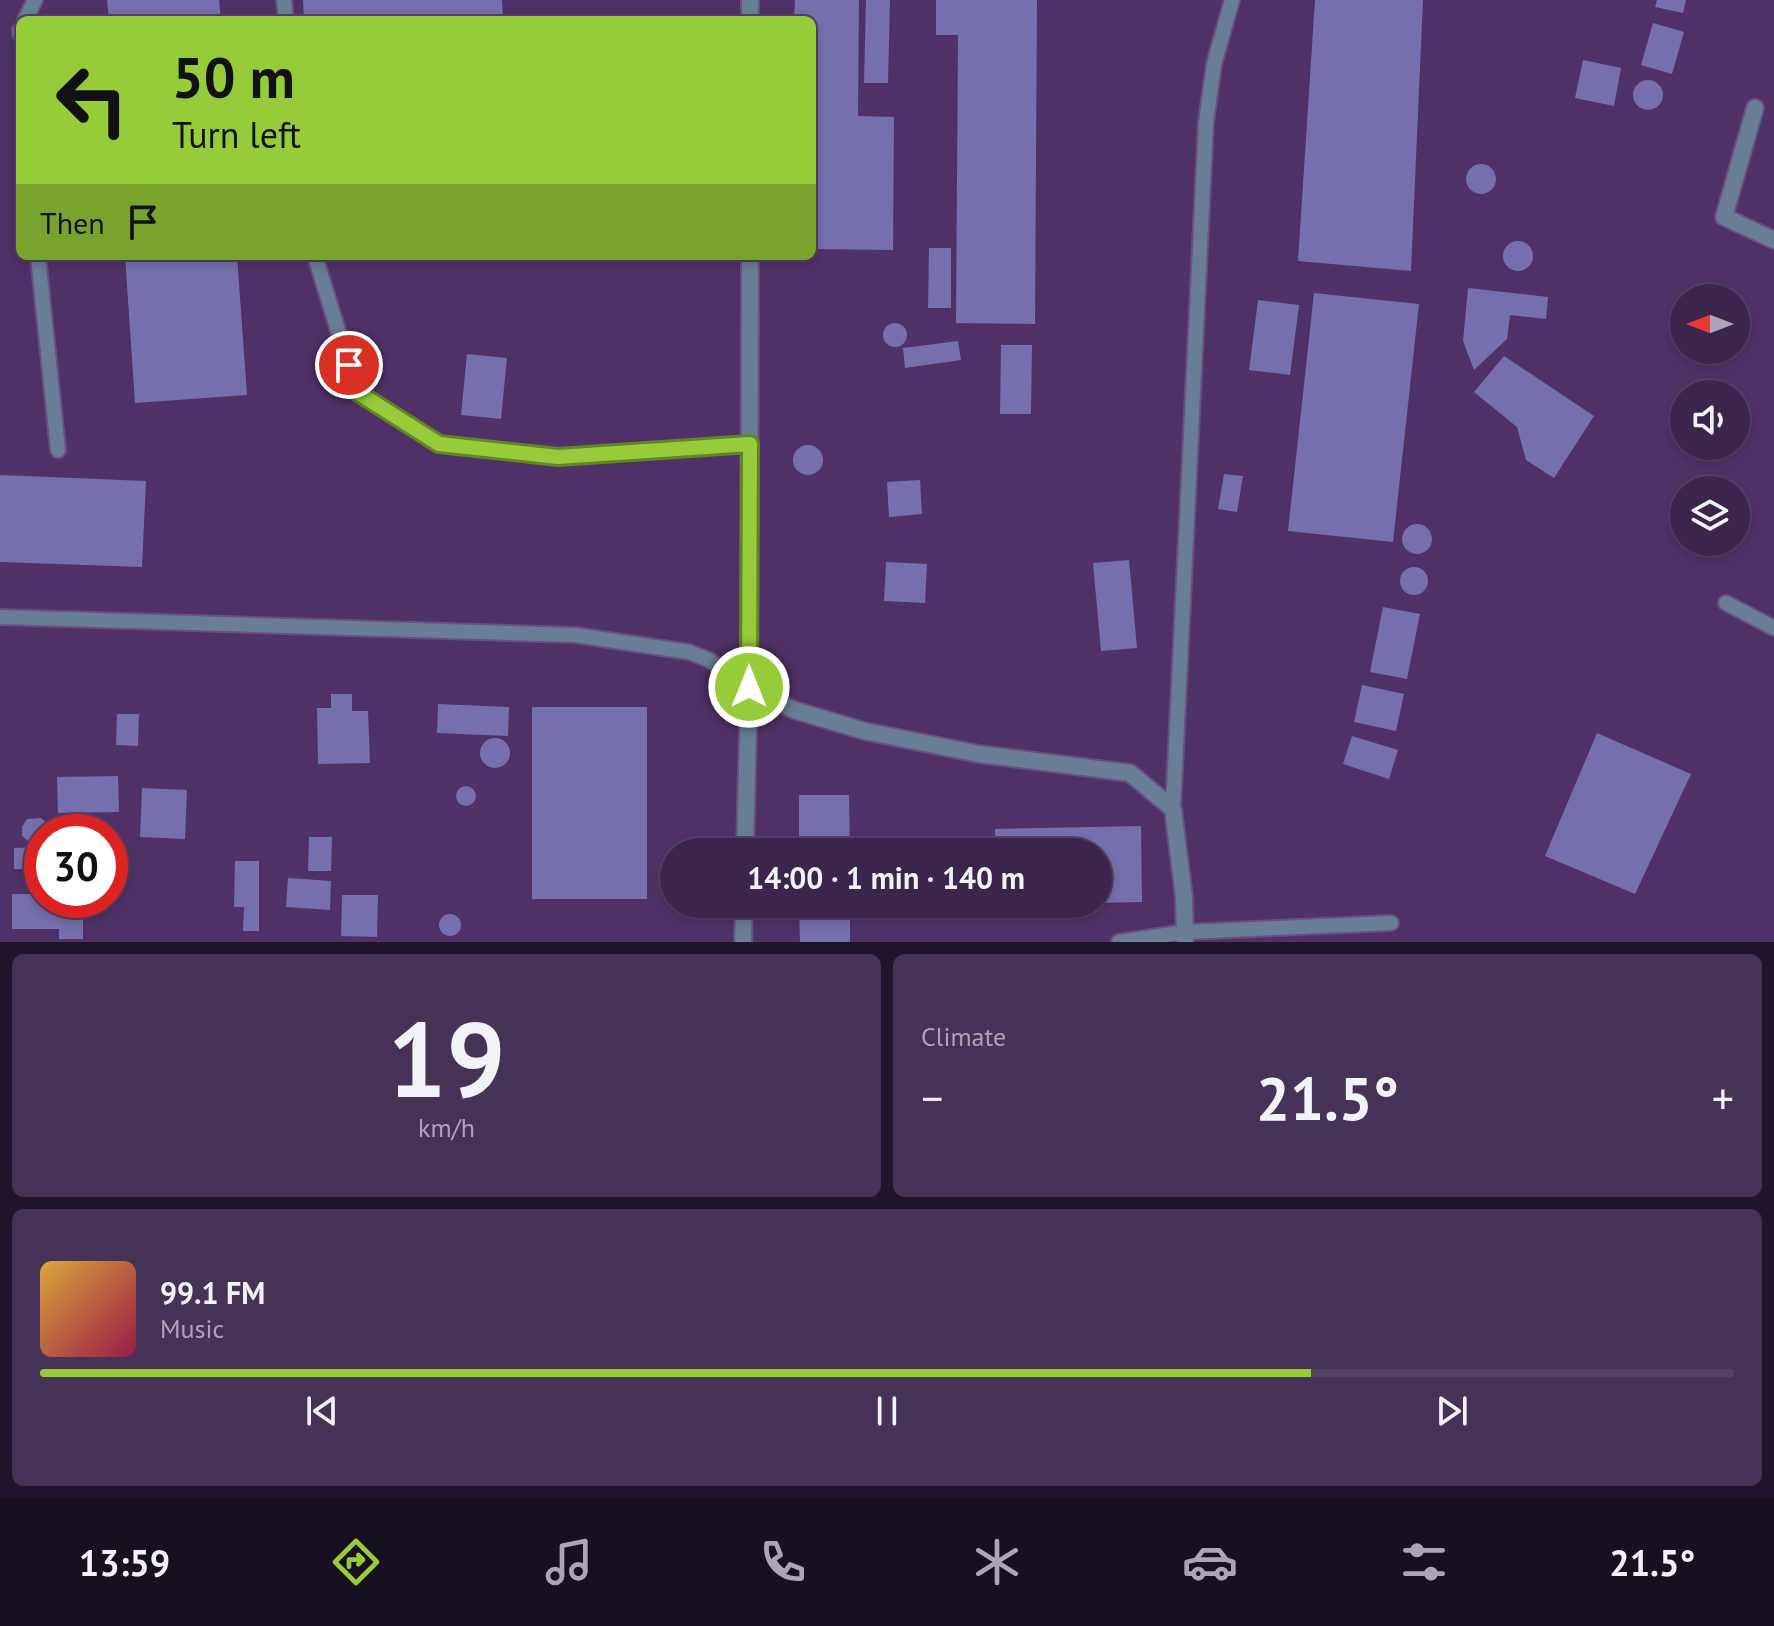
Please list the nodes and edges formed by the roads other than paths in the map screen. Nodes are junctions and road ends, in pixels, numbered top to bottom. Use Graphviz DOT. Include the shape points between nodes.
graph roads {
  1 [pos="1232,0"];
  2 [pos="1755,108"];
  3 [pos="1774,240"];
  4 [pos="38,260"];
  5 [pos="316,260"];
  6 [pos="750,260"];
  7 [pos="750,444"];
  8 [pos="58,450"];
  9 [pos="1726,603"];
  10 [pos="0,617"];
  11 [pos="1774,628"];
  12 [pos="749,687"];
  13 [pos="1173,809"];
  14 [pos="745,838"];
  15 [pos="744,918"];
  16 [pos="1391,923"];
  17 [pos="1185,937"];
  18 [pos="743,942"];
  19 [pos="1119,942"];
  1 -- 13 [label="lane" via="1214,64 1206,122"];
  2 -- 3 [label="street" via="1724,217"];
  4 -- 8 [label="lane"];
  5 -- 7 [label="lane" via="357,392 439,444 558,457"];
  6 -- 7 [label="street"];
  7 -- 12 [label="street"];
  9 -- 11 [label="lane"];
  10 -- 12 [label="lane" via="590,636 689,652"];
  12 -- 13 [label="street" via="794,710 864,731 979,754 1130,773"];
  12 -- 14 [label="street"];
  13 -- 17 [label="street"];
  15 -- 18 [label="street"];
  16 -- 17 [label="lane"];
  17 -- 19 [label="lane"];
}
